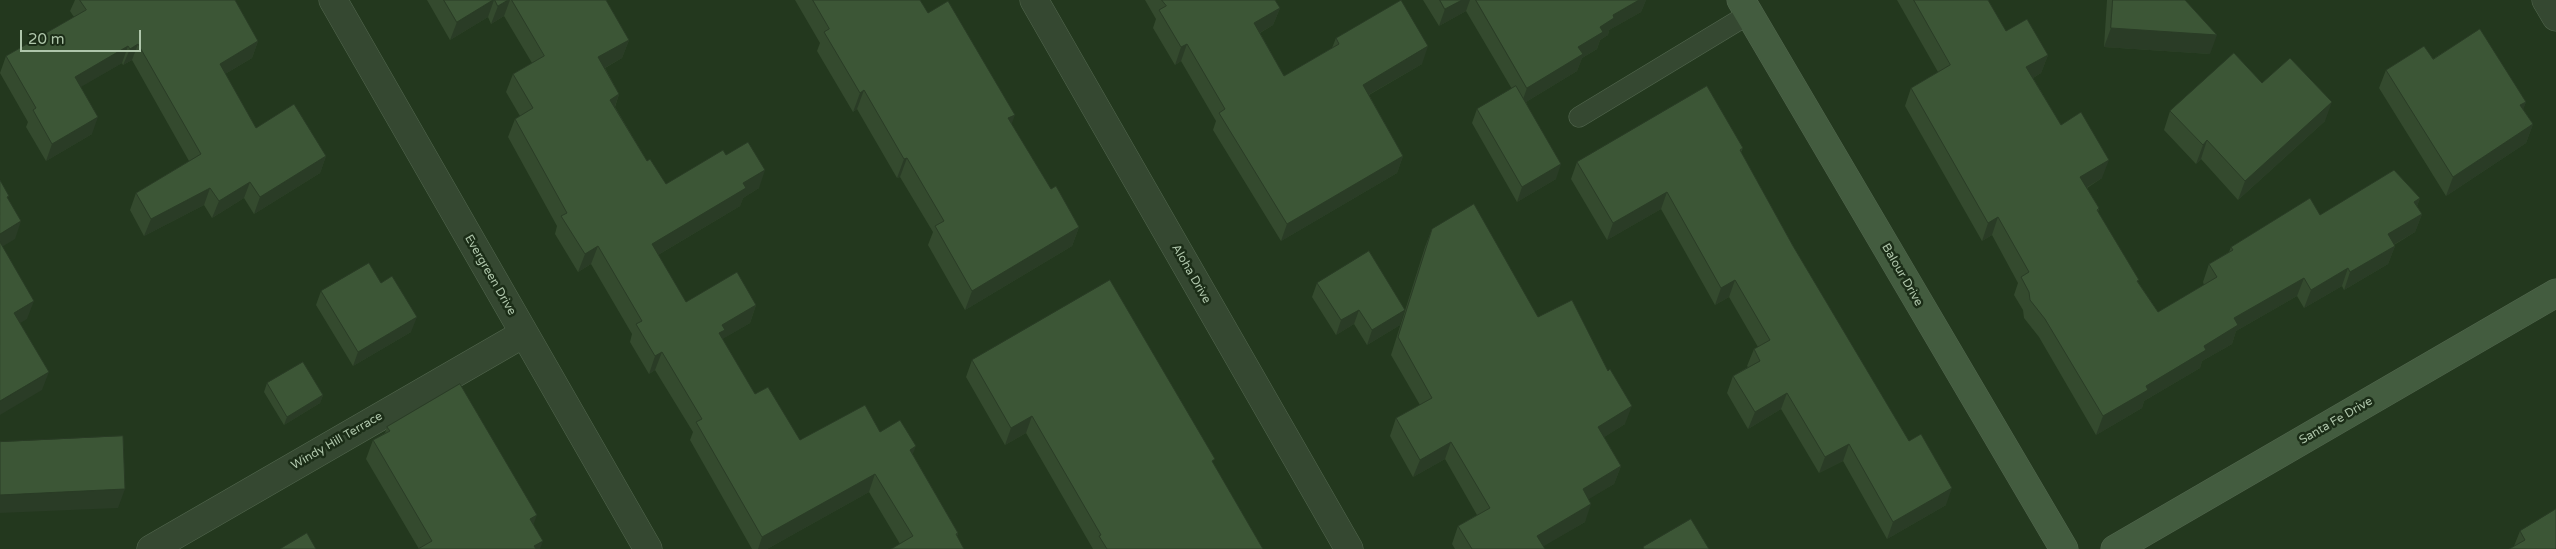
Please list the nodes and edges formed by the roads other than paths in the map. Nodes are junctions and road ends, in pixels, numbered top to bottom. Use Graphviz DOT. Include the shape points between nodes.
graph roads {
  1 [pos="332,0"];
  2 [pos="1034,0"];
  3 [pos="2546,0"];
  4 [pos="1745,7"];
  5 [pos="2556,17"];
  6 [pos="1579,117"];
  7 [pos="2556,293"];
  8 [pos="523,334"];
  9 [pos="152,549"];
  10 [pos="648,549"];
  11 [pos="1349,549"];
  12 [pos="2064,549"];
  13 [pos="2115,549"];
  1 -- 8 [label="street, Evergreen Drive"];
  2 -- 11 [label="street, Aloha Drive"];
  3 -- 5 [label="street"];
  4 -- 6 [label="lane"];
  4 -- 12 [label="street, Balour Drive"];
  7 -- 13 [label="street, Santa Fe Drive"];
  8 -- 9 [label="street, Windy Hill Terrace"];
  8 -- 10 [label="street, Evergreen Drive"];
}
